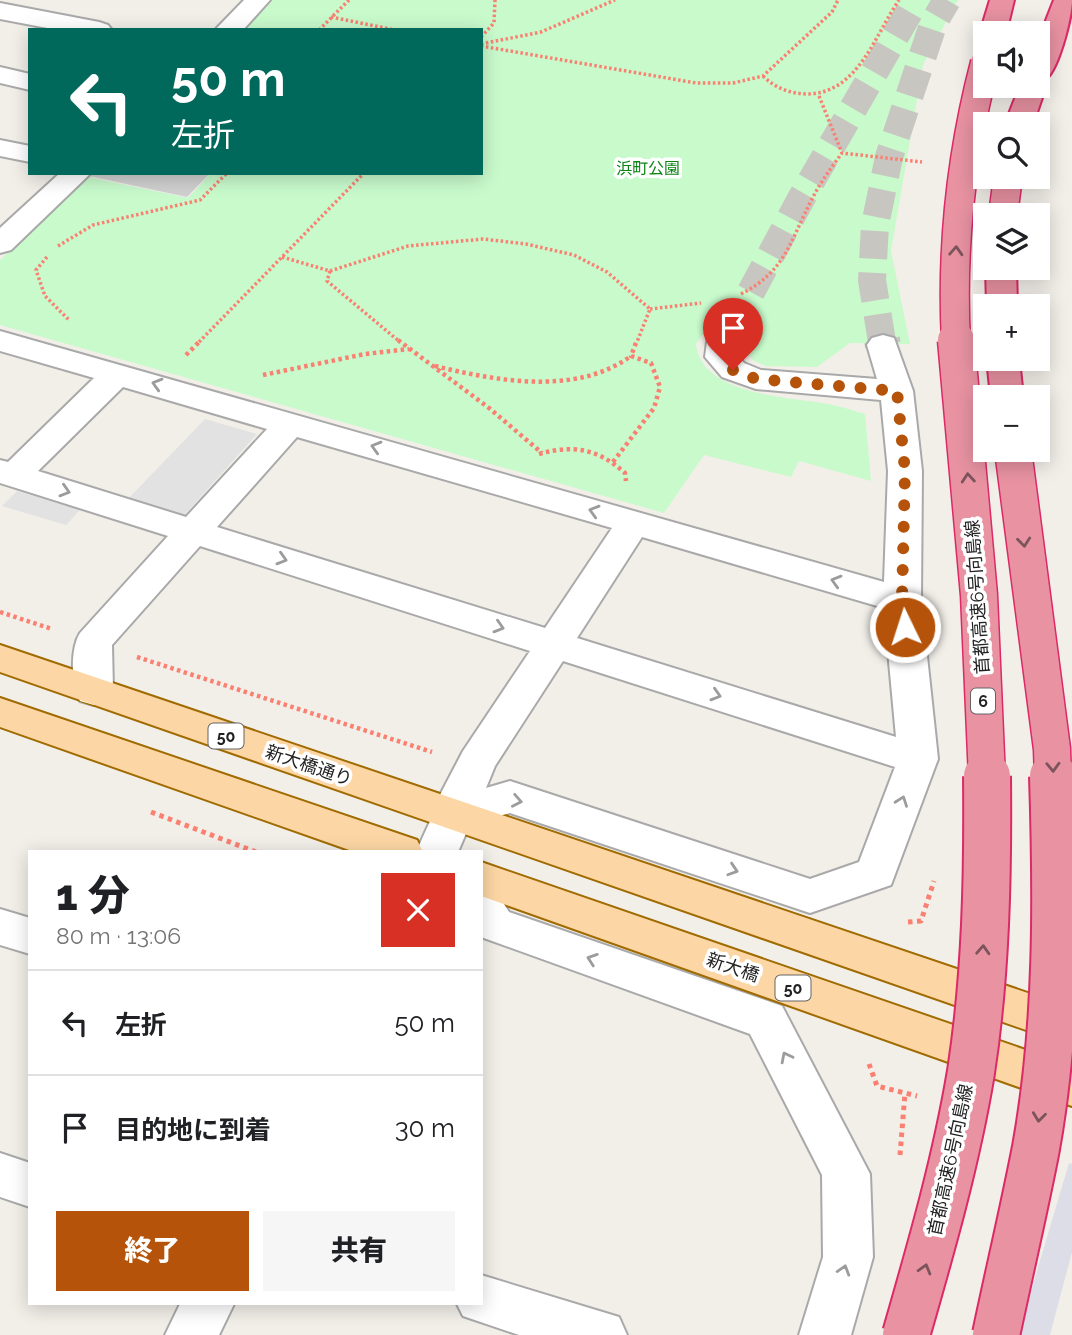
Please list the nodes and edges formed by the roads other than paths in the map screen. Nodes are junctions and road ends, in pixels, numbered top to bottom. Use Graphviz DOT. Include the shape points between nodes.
graph roads {
  1 [pos="258,0"];
  2 [pos="1002,0"];
  3 [pos="1040,0"];
  4 [pos="1066,0"];
  5 [pos="0,11"];
  6 [pos="996,21"];
  7 [pos="1036,21"];
  8 [pos="94,22"];
  9 [pos="230,28"];
  10 [pos="1050,43"];
  11 [pos="0,75"];
  12 [pos="28,82"];
  13 [pos="976,98"];
  14 [pos="0,148"];
  15 [pos="28,154"];
  16 [pos="75,175"];
  17 [pos="4,235"];
  18 [pos="731,329"];
  19 [pos="0,341"];
  20 [pos="883,345"];
  21 [pos="118,373"];
  22 [pos="897,391"];
  23 [pos="291,423"];
  24 [pos="1015,462"];
  25 [pos="8,473"];
  26 [pos="634,522"];
  27 [pos="192,531"];
  28 [pos="902,600"];
  29 [pos="552,644"];
  30 [pos="0,658"];
  31 [pos="94,691"];
  32 [pos="0,712"];
  33 [pos="918,759"];
  34 [pos="451,814"];
  35 [pos="396,850"];
  36 [pos="438,850"];
  37 [pos="492,891"];
  38 [pos="0,927"];
  39 [pos="28,935"];
  40 [pos="1072,1027"];
  41 [pos="1072,1086"];
  42 [pos="0,1175"];
  43 [pos="28,1184"];
  44 [pos="483,1299"];
  45 [pos="207,1305"];
  46 [pos="191,1335"];
  47 [pos="601,1335"];
  48 [pos="825,1335"];
  49 [pos="906,1335"];
  50 [pos="996,1335"];
  1 -- 9 [label="street"];
  2 -- 6 [label="highway"];
  3 -- 7 [label="highway"];
  4 -- 10 [label="highway"];
  5 -- 8 [label="street"];
  11 -- 12 [label="street"];
  49 -- 13 [label="highway, 首都高速6号向島線 / 6, one-way, bridge" via="961,1124 983,958 988,813 979,594 957,363 954,274 959,191"];
  14 -- 15 [label="street"];
  16 -- 17 [label="street"];
  18 -- 22 [label="street" via="721,357 733,370 756,379"];
  19 -- 21 [label="street"];
  20 -- 22 [label="street"];
  23 -- 21 [label="street, one-way"];
  21 -- 25 [label="street"];
  22 -- 28 [label="street" via="905,471"];
  26 -- 23 [label="street, one-way"];
  23 -- 27 [label="street"];
  24 -- 50 [label="highway, one-way, bridge" via="1052,749 1057,901 1036,1146"];
  25 -- 27 [label="street, one-way"];
  28 -- 26 [label="street, one-way"];
  26 -- 29 [label="street"];
  27 -- 29 [label="street, one-way"];
  27 -- 31 [label="street" via="93,642"];
  28 -- 33 [label="street"];
  29 -- 33 [label="street, one-way"];
  29 -- 34 [label="street" via="477,762"];
  30 -- 31 [label="main road, 新大橋通り / 50"];
  31 -- 34 [label="main road, 新大橋通り / 50"];
  32 -- 35 [label="main road"];
  34 -- 33 [label="street, one-way" via="510,797 810,896 876,873"];
  34 -- 36 [label="street"];
  34 -- 40 [label="main road, 新大橋通り / 50, bridge"];
  37 -- 41 [label="main road, 新大橋 / 50, bridge"];
  48 -- 37 [label="street, one-way" via="848,1257 846,1174 766,1020 494,924"];
  38 -- 39 [label="street"];
  42 -- 43 [label="street"];
  44 -- 47 [label="street"];
  45 -- 46 [label="street"];
}
